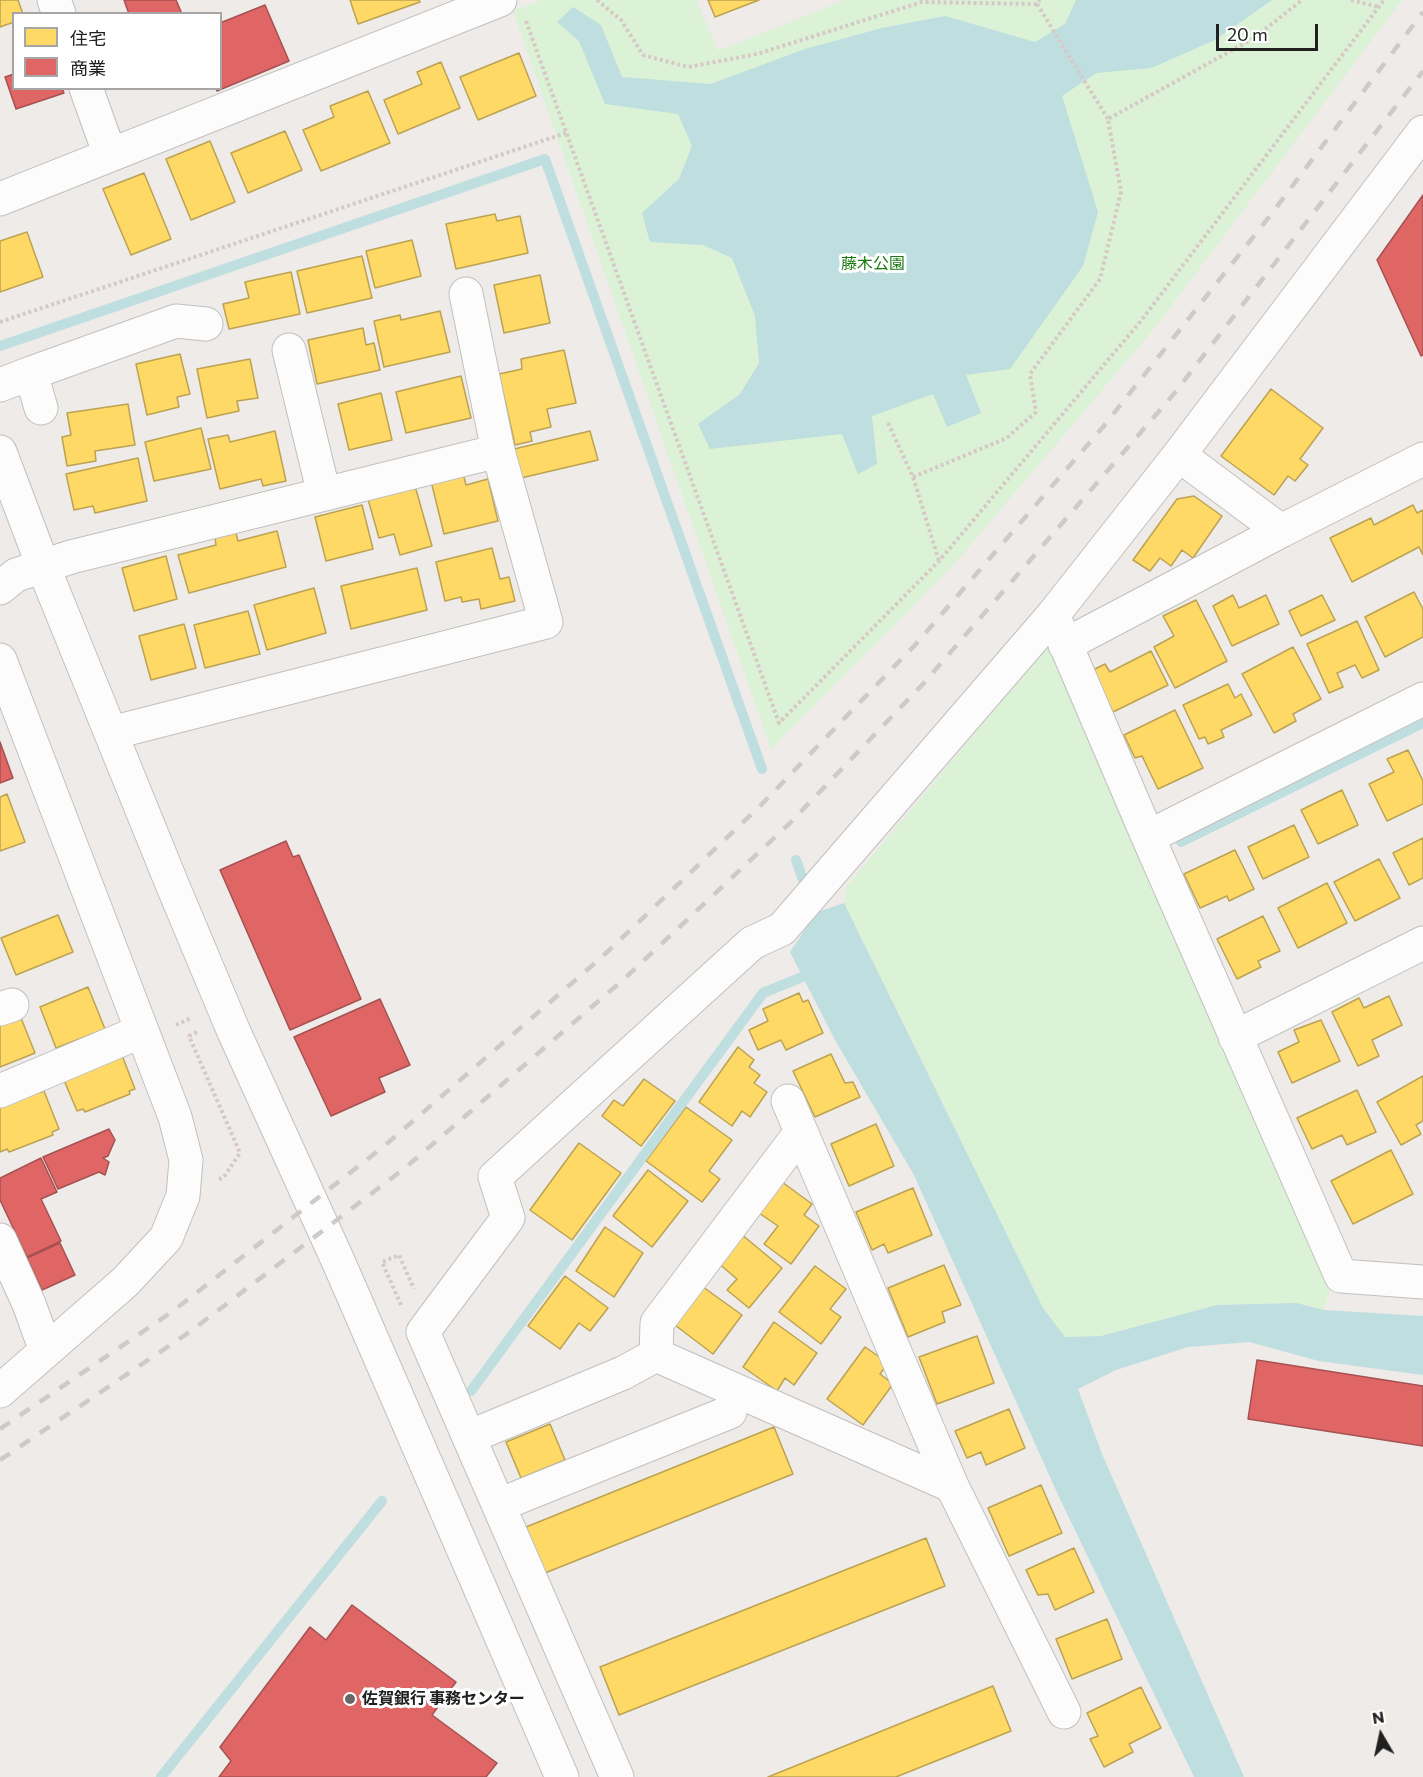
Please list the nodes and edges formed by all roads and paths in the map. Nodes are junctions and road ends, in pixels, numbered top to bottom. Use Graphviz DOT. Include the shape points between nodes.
graph roads {
  1 [pos="597,0"];
  2 [pos="1302,0"];
  3 [pos="1351,0"];
  4 [pos="1384,0"];
  5 [pos="1038,2"];
  6 [pos="492,5"];
  7 [pos="1380,7"];
  8 [pos="87,90"];
  9 [pos="1108,119"];
  10 [pos="1423,132"];
  11 [pos="566,133"];
  12 [pos="110,155"];
  13 [pos="0,199"];
  14 [pos="466,294"];
  15 [pos="0,322"];
  16 [pos="206,324"];
  17 [pos="289,350"];
  18 [pos="31,373"];
  19 [pos="0,385"];
  20 [pos="41,408"];
  21 [pos="888,423"];
  22 [pos="498,451"];
  23 [pos="0,452"];
  24 [pos="1179,455"];
  25 [pos="1423,459"];
  26 [pos="913,477"];
  27 [pos="324,494"];
  28 [pos="1281,531"];
  29 [pos="939,561"];
  30 [pos="43,566"];
  31 [pos="0,588"];
  32 [pos="1053,615"];
  33 [pos="1065,645"];
  34 [pos="0,660"];
  35 [pos="1423,699"];
  36 [pos="111,733"];
  37 [pos="1148,837"];
  38 [pos="1423,943"];
  39 [pos="142,1031"];
  40 [pos="189,1036"];
  41 [pos="1235,1037"];
  42 [pos="0,1091"];
  43 [pos="788,1101"];
  44 [pos="801,1132"];
  45 [pos="224,1177"];
  46 [pos="0,1240"];
  47 [pos="1423,1282"];
  48 [pos="416,1317"];
  49 [pos="46,1351"];
  50 [pos="656,1355"];
  51 [pos="0,1391"];
  52 [pos="729,1412"];
  53 [pos="469,1437"];
  54 [pos="952,1486"];
  55 [pos="499,1505"];
  56 [pos="1064,1712"];
  57 [pos="562,1777"];
  58 [pos="617,1777"];
  1 -- 5 [label="path" via="621,20 643,55 688,68 757,54 922,2"];
  2 -- 9 [label="path" via="1254,38"];
  3 -- 7 [label="path"];
  4 -- 7 [label="path"];
  5 -- 9 [label="path"];
  6 -- 11 [label="path"];
  6 -- 12 [label="street"];
  7 -- 29 [label="path" via="1140,322"];
  8 -- 12 [label="street"];
  9 -- 26 [label="path" via="1121,192 1100,279 1030,374 1036,412 1007,438"];
  10 -- 24 [label="street"];
  11 -- 15 [label="path"];
  11 -- 29 [label="path" via="779,723"];
  12 -- 13 [label="street"];
  14 -- 22 [label="street"];
  16 -- 18 [label="street" via="176,321"];
  17 -- 27 [label="street"];
  18 -- 19 [label="street"];
  18 -- 20 [label="street"];
  21 -- 26 [label="path"];
  22 -- 27 [label="street"];
  22 -- 36 [label="street" via="546,622"];
  23 -- 30 [label="street"];
  24 -- 28 [label="street"];
  24 -- 32 [label="street"];
  25 -- 28 [label="street"];
  26 -- 29 [label="path"];
  27 -- 30 [label="street"];
  28 -- 33 [label="street"];
  30 -- 31 [label="street" via="16,575"];
  30 -- 36 [label="street"];
  32 -- 33 [label="street"];
  32 -- 48 [label="street" via="782,929 752,943 495,1177 507,1218"];
  33 -- 37 [label="street"];
  34 -- 39 [label="street"];
  35 -- 37 [label="street"];
  36 -- 57 [label="street" via="230,1021"];
  37 -- 41 [label="street"];
  38 -- 41 [label="street"];
  39 -- 42 [label="street"];
  39 -- 49 [label="street" via="175,1117 186,1160 183,1196 166,1238 125,1282"];
  40 -- 45 [label="path" via="240,1153"];
  41 -- 47 [label="street" via="1341,1276"];
  43 -- 44 [label="street"];
  44 -- 50 [label="street" via="657,1323"];
  44 -- 54 [label="street"];
  46 -- 49 [label="street"];
  48 -- 48 [label="path" via="399,1255 382,1262"];
  48 -- 53 [label="street"];
  49 -- 51 [label="street"];
  50 -- 53 [label="street" via="623,1373"];
  50 -- 54 [label="street"];
  52 -- 55 [label="street"];
  53 -- 55 [label="street"];
  54 -- 56 [label="street"];
  55 -- 58 [label="street"];
}
